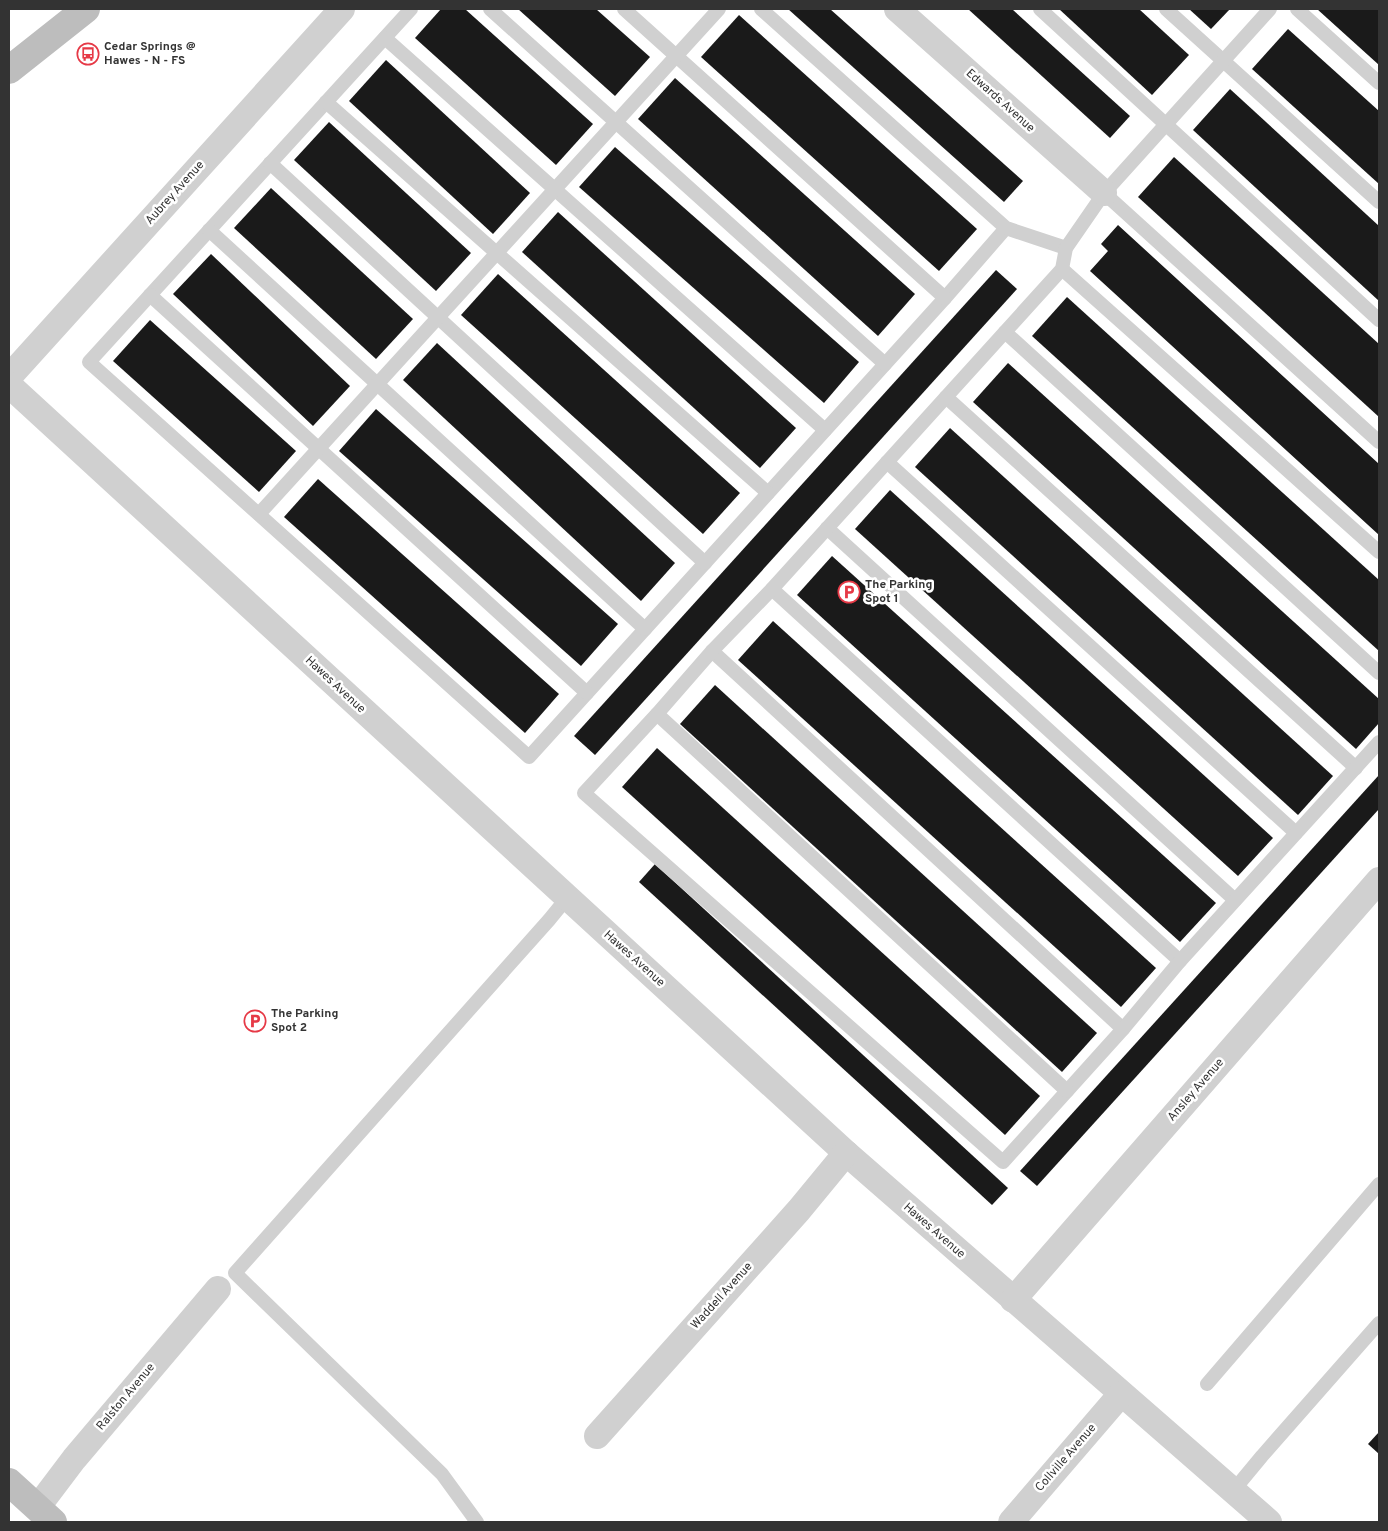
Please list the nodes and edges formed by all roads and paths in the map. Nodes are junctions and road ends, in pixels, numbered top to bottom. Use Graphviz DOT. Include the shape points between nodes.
graph roads {
  1 [pos="86,9"];
  2 [pos="342,9"];
  3 [pos="411,9"];
  4 [pos="490,9"];
  5 [pos="624,9"];
  6 [pos="719,9"];
  7 [pos="760,9"];
  8 [pos="898,9"];
  9 [pos="1040,9"];
  10 [pos="1166,9"];
  11 [pos="1270,9"];
  12 [pos="1297,9"];
  13 [pos="385,38"];
  14 [pos="676,56"];
  15 [pos="1223,60"];
  16 [pos="9,70"];
  17 [pos="1379,83"];
  18 [pos="326,102"];
  19 [pos="616,122"];
  20 [pos="1166,124"];
  21 [pos="270,163"];
  22 [pos="555,189"];
  23 [pos="1104,193"];
  24 [pos="1379,202"];
  25 [pos="1006,228"];
  26 [pos="209,230"];
  27 [pos="1066,248"];
  28 [pos="496,253"];
  29 [pos="1062,270"];
  30 [pos="150,295"];
  31 [pos="945,298"];
  32 [pos="438,318"];
  33 [pos="1379,320"];
  34 [pos="1006,332"];
  35 [pos="885,364"];
  36 [pos="9,377"];
  37 [pos="9,384"];
  38 [pos="377,384"];
  39 [pos="946,397"];
  40 [pos="825,430"];
  41 [pos="1379,442"];
  42 [pos="318,448"];
  43 [pos="887,462"];
  44 [pos="768,493"];
  45 [pos="259,514"];
  46 [pos="827,528"];
  47 [pos="1379,552"];
  48 [pos="705,563"];
  49 [pos="772,588"];
  50 [pos="645,629"];
  51 [pos="712,651"];
  52 [pos="1379,673"];
  53 [pos="587,693"];
  54 [pos="657,714"];
  55 [pos="1379,742"];
  56 [pos="1356,768"];
  57 [pos="1296,833"];
  58 [pos="1379,880"];
  59 [pos="567,898"];
  60 [pos="1235,900"];
  61 [pos="1180,961"];
  62 [pos="1123,1029"];
  63 [pos="1067,1091"];
  64 [pos="846,1153"];
  65 [pos="1379,1184"];
  66 [pos="218,1289"];
  67 [pos="1013,1300"];
  68 [pos="1379,1323"];
  69 [pos="1207,1384"];
  70 [pos="1121,1394"];
  71 [pos="597,1436"];
  72 [pos="9,1482"];
  73 [pos="1233,1491"];
  74 [pos="39,1517"];
  75 [pos="477,1522"];
  76 [pos="1011,1522"];
  77 [pos="1268,1522"];
  1 -- 16 [label="main road"];
  2 -- 36 [label="street, Aubrey Avenue"];
  3 -- 13 [label="lane"];
  4 -- 19 [label="lane"];
  5 -- 14 [label="lane"];
  6 -- 14 [label="lane"];
  7 -- 25 [label="lane"];
  8 -- 23 [label="street, Edwards Avenue"];
  9 -- 20 [label="lane"];
  10 -- 15 [label="lane"];
  11 -- 15 [label="lane"];
  12 -- 17 [label="lane"];
  13 -- 18 [label="lane"];
  13 -- 22 [label="lane"];
  14 -- 19 [label="lane"];
  14 -- 31 [label="lane"];
  15 -- 20 [label="lane"];
  15 -- 24 [label="lane"];
  18 -- 21 [label="lane"];
  18 -- 28 [label="lane"];
  19 -- 22 [label="lane"];
  19 -- 35 [label="lane"];
  20 -- 23 [label="lane"];
  20 -- 33 [label="lane"];
  21 -- 26 [label="lane"];
  21 -- 32 [label="lane"];
  22 -- 28 [label="lane"];
  22 -- 40 [label="lane"];
  23 -- 27 [label="lane"];
  23 -- 41 [label="lane"];
  25 -- 27 [label="lane"];
  25 -- 31 [label="lane"];
  26 -- 30 [label="lane"];
  26 -- 38 [label="lane"];
  27 -- 29 [label="lane"];
  28 -- 32 [label="lane"];
  28 -- 44 [label="lane"];
  29 -- 34 [label="lane"];
  29 -- 47 [label="lane"];
  30 -- 42 [label="lane"];
  30 -- 45 [label="lane" via="89,362"];
  31 -- 35 [label="lane"];
  32 -- 38 [label="lane"];
  32 -- 48 [label="lane"];
  34 -- 39 [label="lane"];
  34 -- 52 [label="lane"];
  35 -- 40 [label="lane"];
  37 -- 59 [label="street, Hawes Avenue"];
  38 -- 42 [label="lane"];
  38 -- 50 [label="lane"];
  39 -- 43 [label="lane"];
  39 -- 56 [label="lane"];
  40 -- 44 [label="lane"];
  42 -- 45 [label="lane"];
  42 -- 53 [label="lane"];
  43 -- 46 [label="lane"];
  43 -- 57 [label="lane"];
  44 -- 48 [label="lane"];
  45 -- 53 [label="lane" via="529,757"];
  46 -- 49 [label="lane"];
  46 -- 60 [label="lane"];
  48 -- 50 [label="lane"];
  49 -- 51 [label="lane"];
  49 -- 61 [label="lane"];
  50 -- 53 [label="lane"];
  51 -- 54 [label="lane"];
  51 -- 62 [label="lane"];
  54 -- 63 [label="lane"];
  54 -- 63 [label="lane" via="584,793 1003,1162"];
  55 -- 56 [label="lane"];
  56 -- 57 [label="lane"];
  57 -- 60 [label="lane"];
  58 -- 67 [label="street, Ansley Avenue"];
  59 -- 64 [label="street, Hawes Avenue"];
  59 -- 75 [label="lane" via="235,1273 442,1474"];
  60 -- 61 [label="lane"];
  61 -- 62 [label="lane"];
  62 -- 63 [label="lane"];
  64 -- 67 [label="street, Hawes Avenue"];
  64 -- 71 [label="street, Waddell Avenue"];
  65 -- 69 [label="lane"];
  66 -- 74 [label="street, Ralston Avenue" via="74,1459"];
  67 -- 70 [label="street, Hawes Avenue"];
  68 -- 73 [label="lane"];
  70 -- 73 [label="street, Hawes Avenue"];
  70 -- 76 [label="street, Collville Avenue"];
  72 -- 74 [label="main road"];
  73 -- 77 [label="street, Hawes Avenue"];
}
